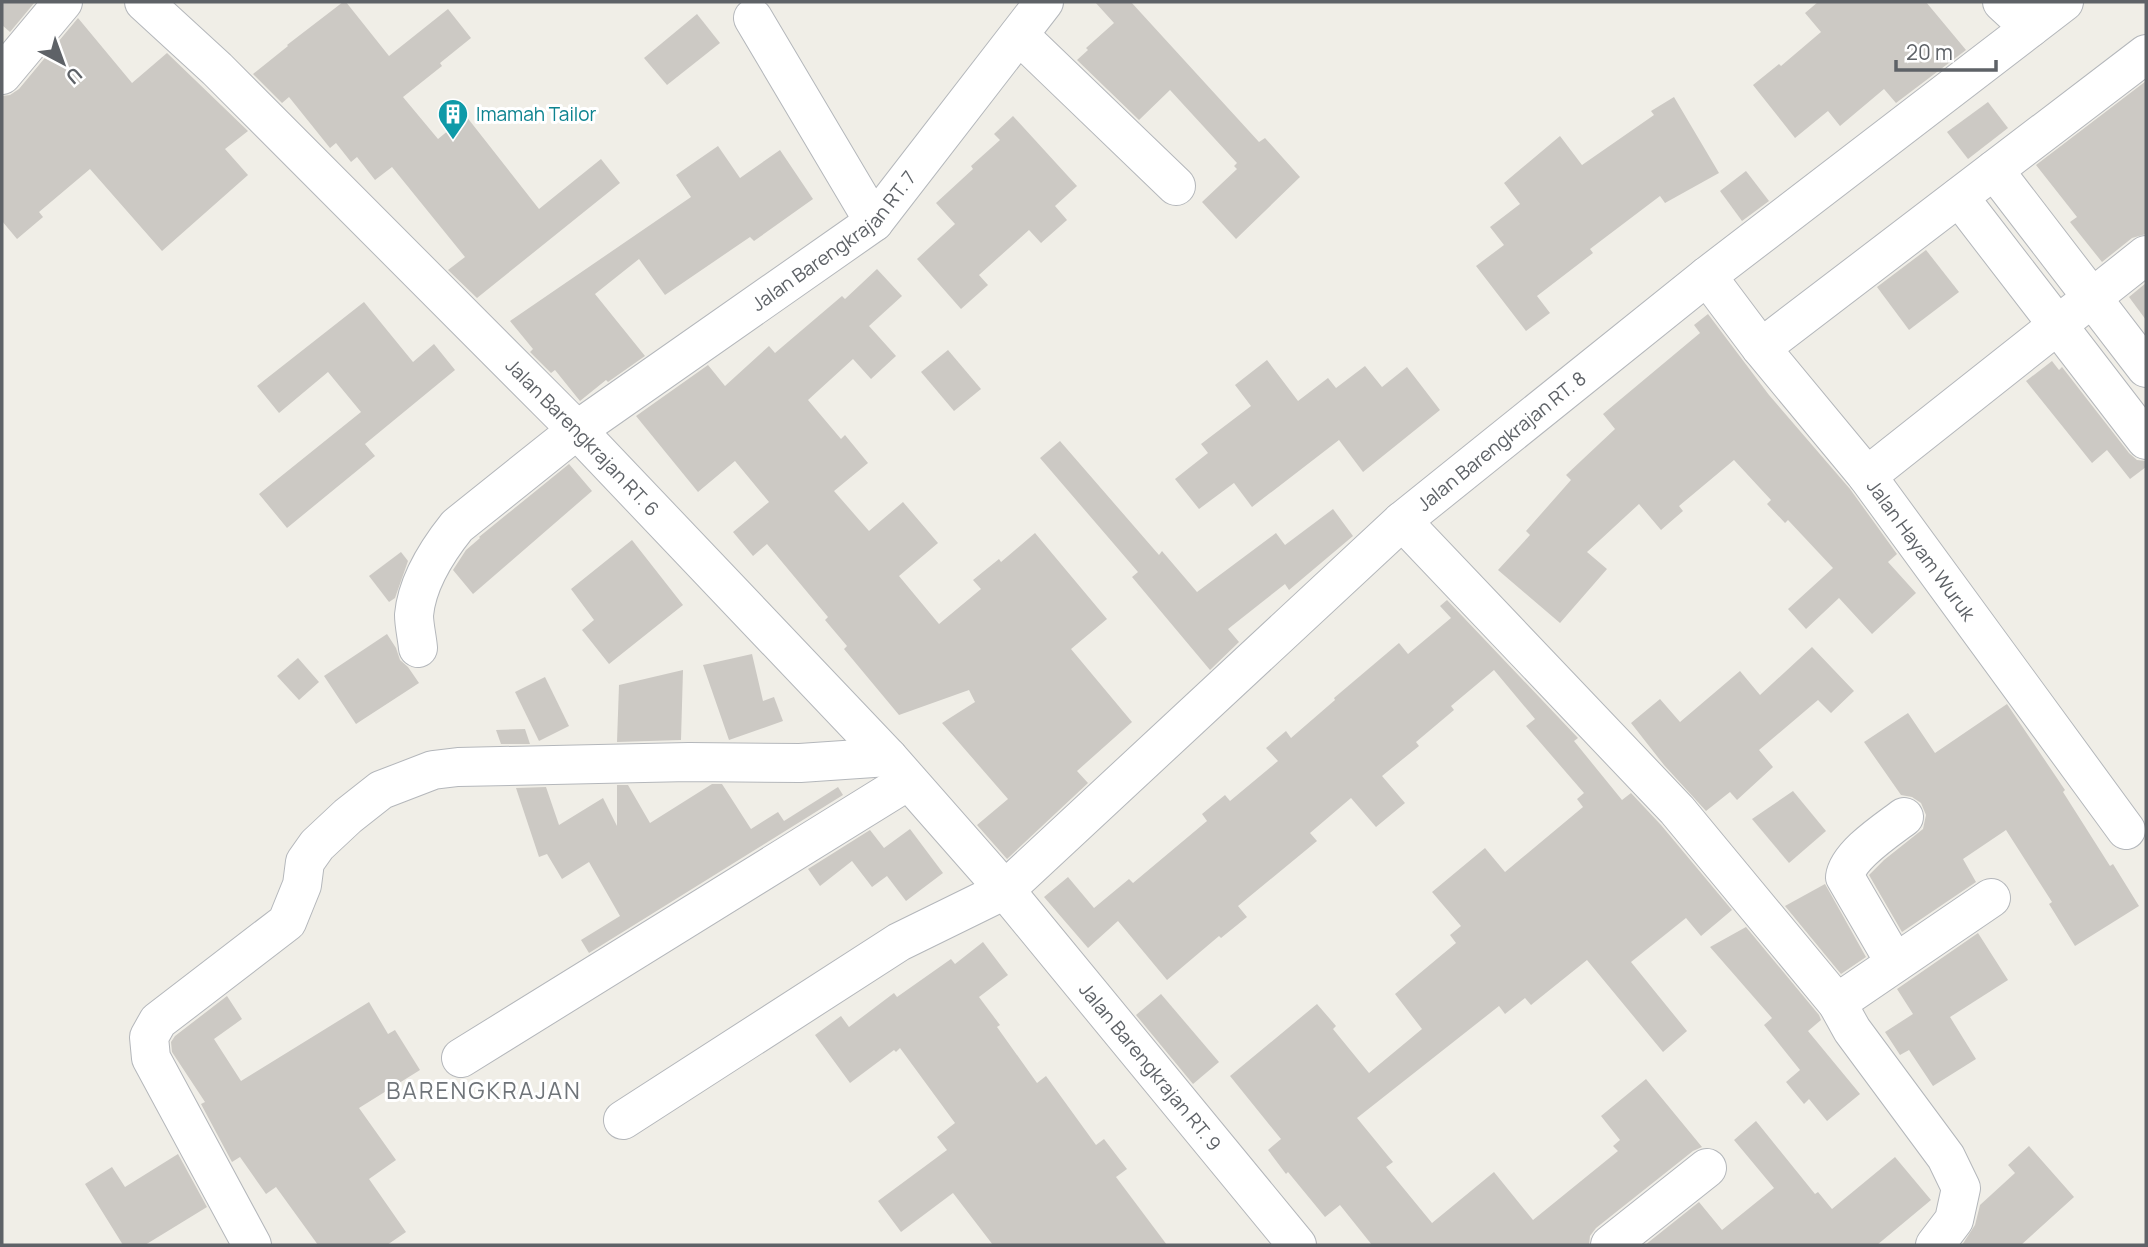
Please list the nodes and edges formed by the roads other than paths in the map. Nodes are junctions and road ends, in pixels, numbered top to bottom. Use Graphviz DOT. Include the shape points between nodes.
graph roads {
  1 [pos="63,2"];
  2 [pos="144,2"];
  3 [pos="1044,2"];
  4 [pos="2002,2"];
  5 [pos="2064,2"];
  6 [pos="753,18"];
  7 [pos="2030,27"];
  8 [pos="1019,35"];
  9 [pos="2146,54"];
  10 [pos="2,75"];
  11 [pos="1994,170"];
  12 [pos="1176,186"];
  13 [pos="1959,197"];
  14 [pos="874,222"];
  15 [pos="2146,255"];
  16 [pos="1707,276"];
  17 [pos="2092,298"];
  18 [pos="2058,326"];
  19 [pos="1761,348"];
  20 [pos="2146,368"];
  21 [pos="577,430"];
  22 [pos="2146,440"];
  23 [pos="1867,476"];
  24 [pos="1402,521"];
  25 [pos="418,648"];
  26 [pos="898,769"];
  27 [pos="1904,817"];
  28 [pos="2126,830"];
  29 [pos="1005,890"];
  30 [pos="1991,898"];
  31 [pos="1895,963"];
  32 [pos="1837,1003"];
  33 [pos="461,1058"];
  34 [pos="623,1120"];
  35 [pos="1707,1168"];
  36 [pos="252,1245"];
  37 [pos="1297,1245"];
  38 [pos="1610,1245"];
  39 [pos="1935,1245"];
  1 -- 10 [label="street"];
  2 -- 21 [label="street, Jalan Barengkrajan RT. 6" via="217,69"];
  3 -- 8 [label="street, Jalan Barengkrajan RT. 7"];
  4 -- 7 [label="street"];
  5 -- 7 [label="street, Jalan Barengkrajan RT. 8"];
  6 -- 14 [label="street"];
  7 -- 16 [label="street, Jalan Barengkrajan RT. 8"];
  8 -- 12 [label="street"];
  8 -- 14 [label="street, Jalan Barengkrajan RT. 7"];
  9 -- 11 [label="street"];
  11 -- 13 [label="street"];
  11 -- 17 [label="street"];
  13 -- 18 [label="street"];
  13 -- 19 [label="street"];
  14 -- 21 [label="street, Jalan Barengkrajan RT. 7"];
  15 -- 17 [label="street"];
  16 -- 19 [label="street, Jalan Hayam Wuruk"];
  16 -- 24 [label="street, Jalan Barengkrajan RT. 8"];
  17 -- 18 [label="street"];
  17 -- 20 [label="street"];
  18 -- 22 [label="street"];
  18 -- 23 [label="street"];
  19 -- 23 [label="street, Jalan Hayam Wuruk"];
  21 -- 25 [label="street, Jalan Barengkrajan RT. 7" via="457,526 444,542 418,592 414,617"];
  21 -- 26 [label="street, Jalan Barengkrajan RT. 6"];
  23 -- 28 [label="street, Jalan Hayam Wuruk"];
  24 -- 29 [label="street, Jalan Barengkrajan RT. 8"];
  24 -- 32 [label="street" via="1677,810"];
  26 -- 29 [label="street, Jalan Barengkrajan RT. 6"];
  26 -- 33 [label="street"];
  26 -- 36 [label="street" via="689,762 458,767 433,770 381,790 317,845 305,862 302,885 286,922 158,1021 149,1037 151,1058"];
  27 -- 31 [label="street" via="1869,844 1844,877"];
  29 -- 34 [label="street, Jalan Barengkrajan RT. 8" via="899,942"];
  29 -- 37 [label="street, Jalan Barengkrajan RT. 9"];
  30 -- 31 [label="street"];
  31 -- 32 [label="street"];
  32 -- 39 [label="street" via="1946,1157 1961,1188 1954,1220"];
  35 -- 38 [label="street"];
}
